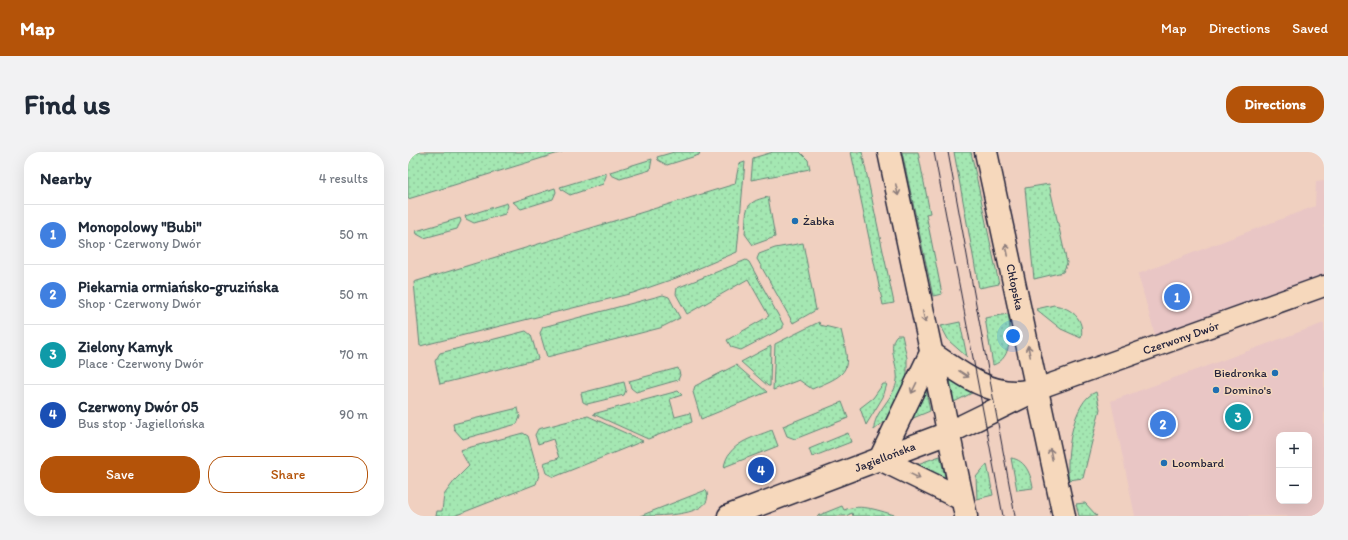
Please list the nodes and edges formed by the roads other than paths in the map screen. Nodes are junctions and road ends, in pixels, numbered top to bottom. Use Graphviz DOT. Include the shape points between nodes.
graph roads {
  1 [pos="889,152"];
  2 [pos="986,152"];
  3 [pos="1324,286"];
  4 [pos="931,353"];
  5 [pos="1037,390"];
  6 [pos="948,433"];
  7 [pos="880,459"];
  8 [pos="964,508"];
  9 [pos="729,516"];
  10 [pos="1064,516"];
  1 -- 4 [label="main road, one-way"];
  5 -- 2 [label="main road, Chłopska, one-way"];
  3 -- 5 [label="street, Czerwony Dwór"];
  4 -- 5 [label="main road, one-way" via="978,383 1014,392"];
  4 -- 6 [label="main road"];
  4 -- 7 [label="main road, one-way"];
  5 -- 6 [label="main road, Jagiellońska"];
  10 -- 5 [label="main road, Chłopska, one-way"];
  6 -- 7 [label="main road, Jagiellońska"];
  6 -- 8 [label="main road"];
  7 -- 8 [label="main road, one-way"];
  7 -- 9 [label="main road, Jagiellońska"];
}
